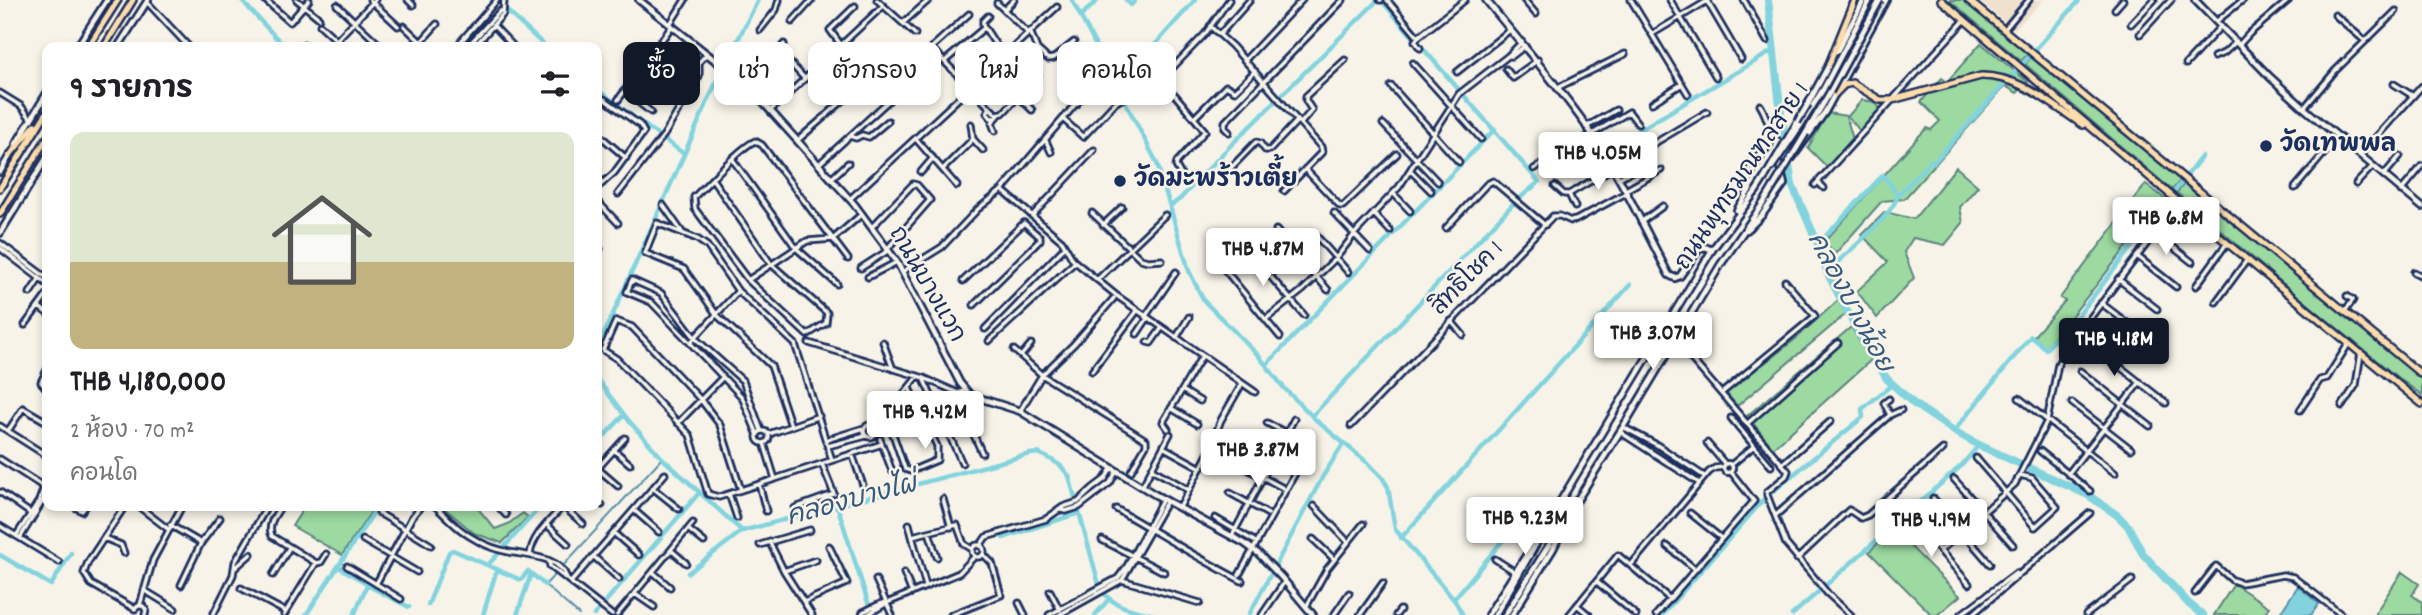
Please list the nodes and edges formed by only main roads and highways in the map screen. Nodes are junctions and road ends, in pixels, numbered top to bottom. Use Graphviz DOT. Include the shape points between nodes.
graph roads {
  1 [pos="107,0"];
  2 [pos="118,0"];
  3 [pos="134,0"];
  4 [pos="639,0"];
  5 [pos="1486,0"];
  6 [pos="1855,0"];
  7 [pos="1864,0"];
  8 [pos="1872,0"];
  9 [pos="1880,0"];
  10 [pos="1886,0"];
  11 [pos="1941,0"];
  12 [pos="1968,0"];
  13 [pos="2195,0"];
  14 [pos="148,1"];
  15 [pos="1879,13"];
  16 [pos="80,42"];
  17 [pos="91,42"];
  18 [pos="107,42"];
  19 [pos="121,42"];
  20 [pos="1829,64"];
  21 [pos="1833,93"];
  22 [pos="42,101"];
  23 [pos="42,117"];
  24 [pos="42,119"];
  25 [pos="2098,134"];
  26 [pos="42,146"];
  27 [pos="10,155"];
  28 [pos="1791,159"];
  29 [pos="42,165"];
  30 [pos="0,172"];
  31 [pos="1765,177"];
  32 [pos="0,188"];
  33 [pos="2421,205"];
  34 [pos="0,214"];
  35 [pos="1734,218"];
  36 [pos="0,233"];
  37 [pos="1740,236"];
  38 [pos="1712,250"];
  39 [pos="2421,372"];
  40 [pos="2422,404"];
  41 [pos="1569,514"];
  42 [pos="1552,515"];
  43 [pos="1312,615"];
  44 [pos="1488,615"];
  45 [pos="1495,615"];
  46 [pos="1505,615"];
  47 [pos="1512,615"];
  1 -- 16 [label="main road"];
  2 -- 17 [label="main road"];
  3 -- 18 [label="main road"];
  4 -- 43 [label="main road, ถนนบางแวก" via="771,110 873,226 965,391 1020,411 1253,549"];
  5 -- 38 [label="main road" via="1538,60 1592,134 1672,278 1680,276 1699,248"];
  6 -- 20 [label="main road"];
  7 -- 20 [label="main road"];
  8 -- 15 [label="main road" via="1879,4"];
  8 -- 31 [label="main road, ถนนพุทธมณฑลสาย 1, bridge" via="1824,89"];
  9 -- 21 [label="main road, ถนนพุทธมณฑลสาย 1, bridge"];
  10 -- 15 [label="main road"];
  11 -- 25 [label="main road"];
  12 -- 39 [label="main road"];
  13 -- 33 [label="main road" via="2337,138"];
  14 -- 19 [label="main road"];
  15 -- 21 [label="main road"];
  20 -- 31 [label="main road, bridge"];
  21 -- 25 [label="main road" via="1852,83 1881,100 1892,100 1981,76 2008,79"];
  21 -- 28 [label="main road, ถนนพุทธมณฑลสาย 1, bridge"];
  21 -- 28 [label="main road, bridge"];
  22 -- 27 [label="main road"];
  23 -- 27 [label="main road"];
  24 -- 32 [label="main road"];
  25 -- 40 [label="main road"];
  26 -- 34 [label="main road"];
  27 -- 30 [label="main road"];
  28 -- 37 [label="main road, ถนนพุทธมณฑลสาย 1, bridge"];
  29 -- 36 [label="main road"];
  31 -- 35 [label="main road, ถนนพุทธมณฑลสาย 1, bridge"];
  35 -- 37 [label="main road" via="1777,152 1785,182"];
  35 -- 38 [label="main road, ถนนพุทธมณฑลสาย 1"];
  37 -- 41 [label="main road, ถนนพุทธมณฑลสาย 1"];
  38 -- 42 [label="main road, ถนนพุทธมณฑลสาย 1"];
  41 -- 46 [label="main road, ถนนพุทธมณฑลสาย 1"];
  41 -- 47 [label="main road, ถนนพุทธมณฑลสาย 1" via="1557,543"];
  42 -- 44 [label="main road, ถนนพุทธมณฑลสาย 1"];
  42 -- 45 [label="main road, ถนนพุทธมณฑลสาย 1"];
}
